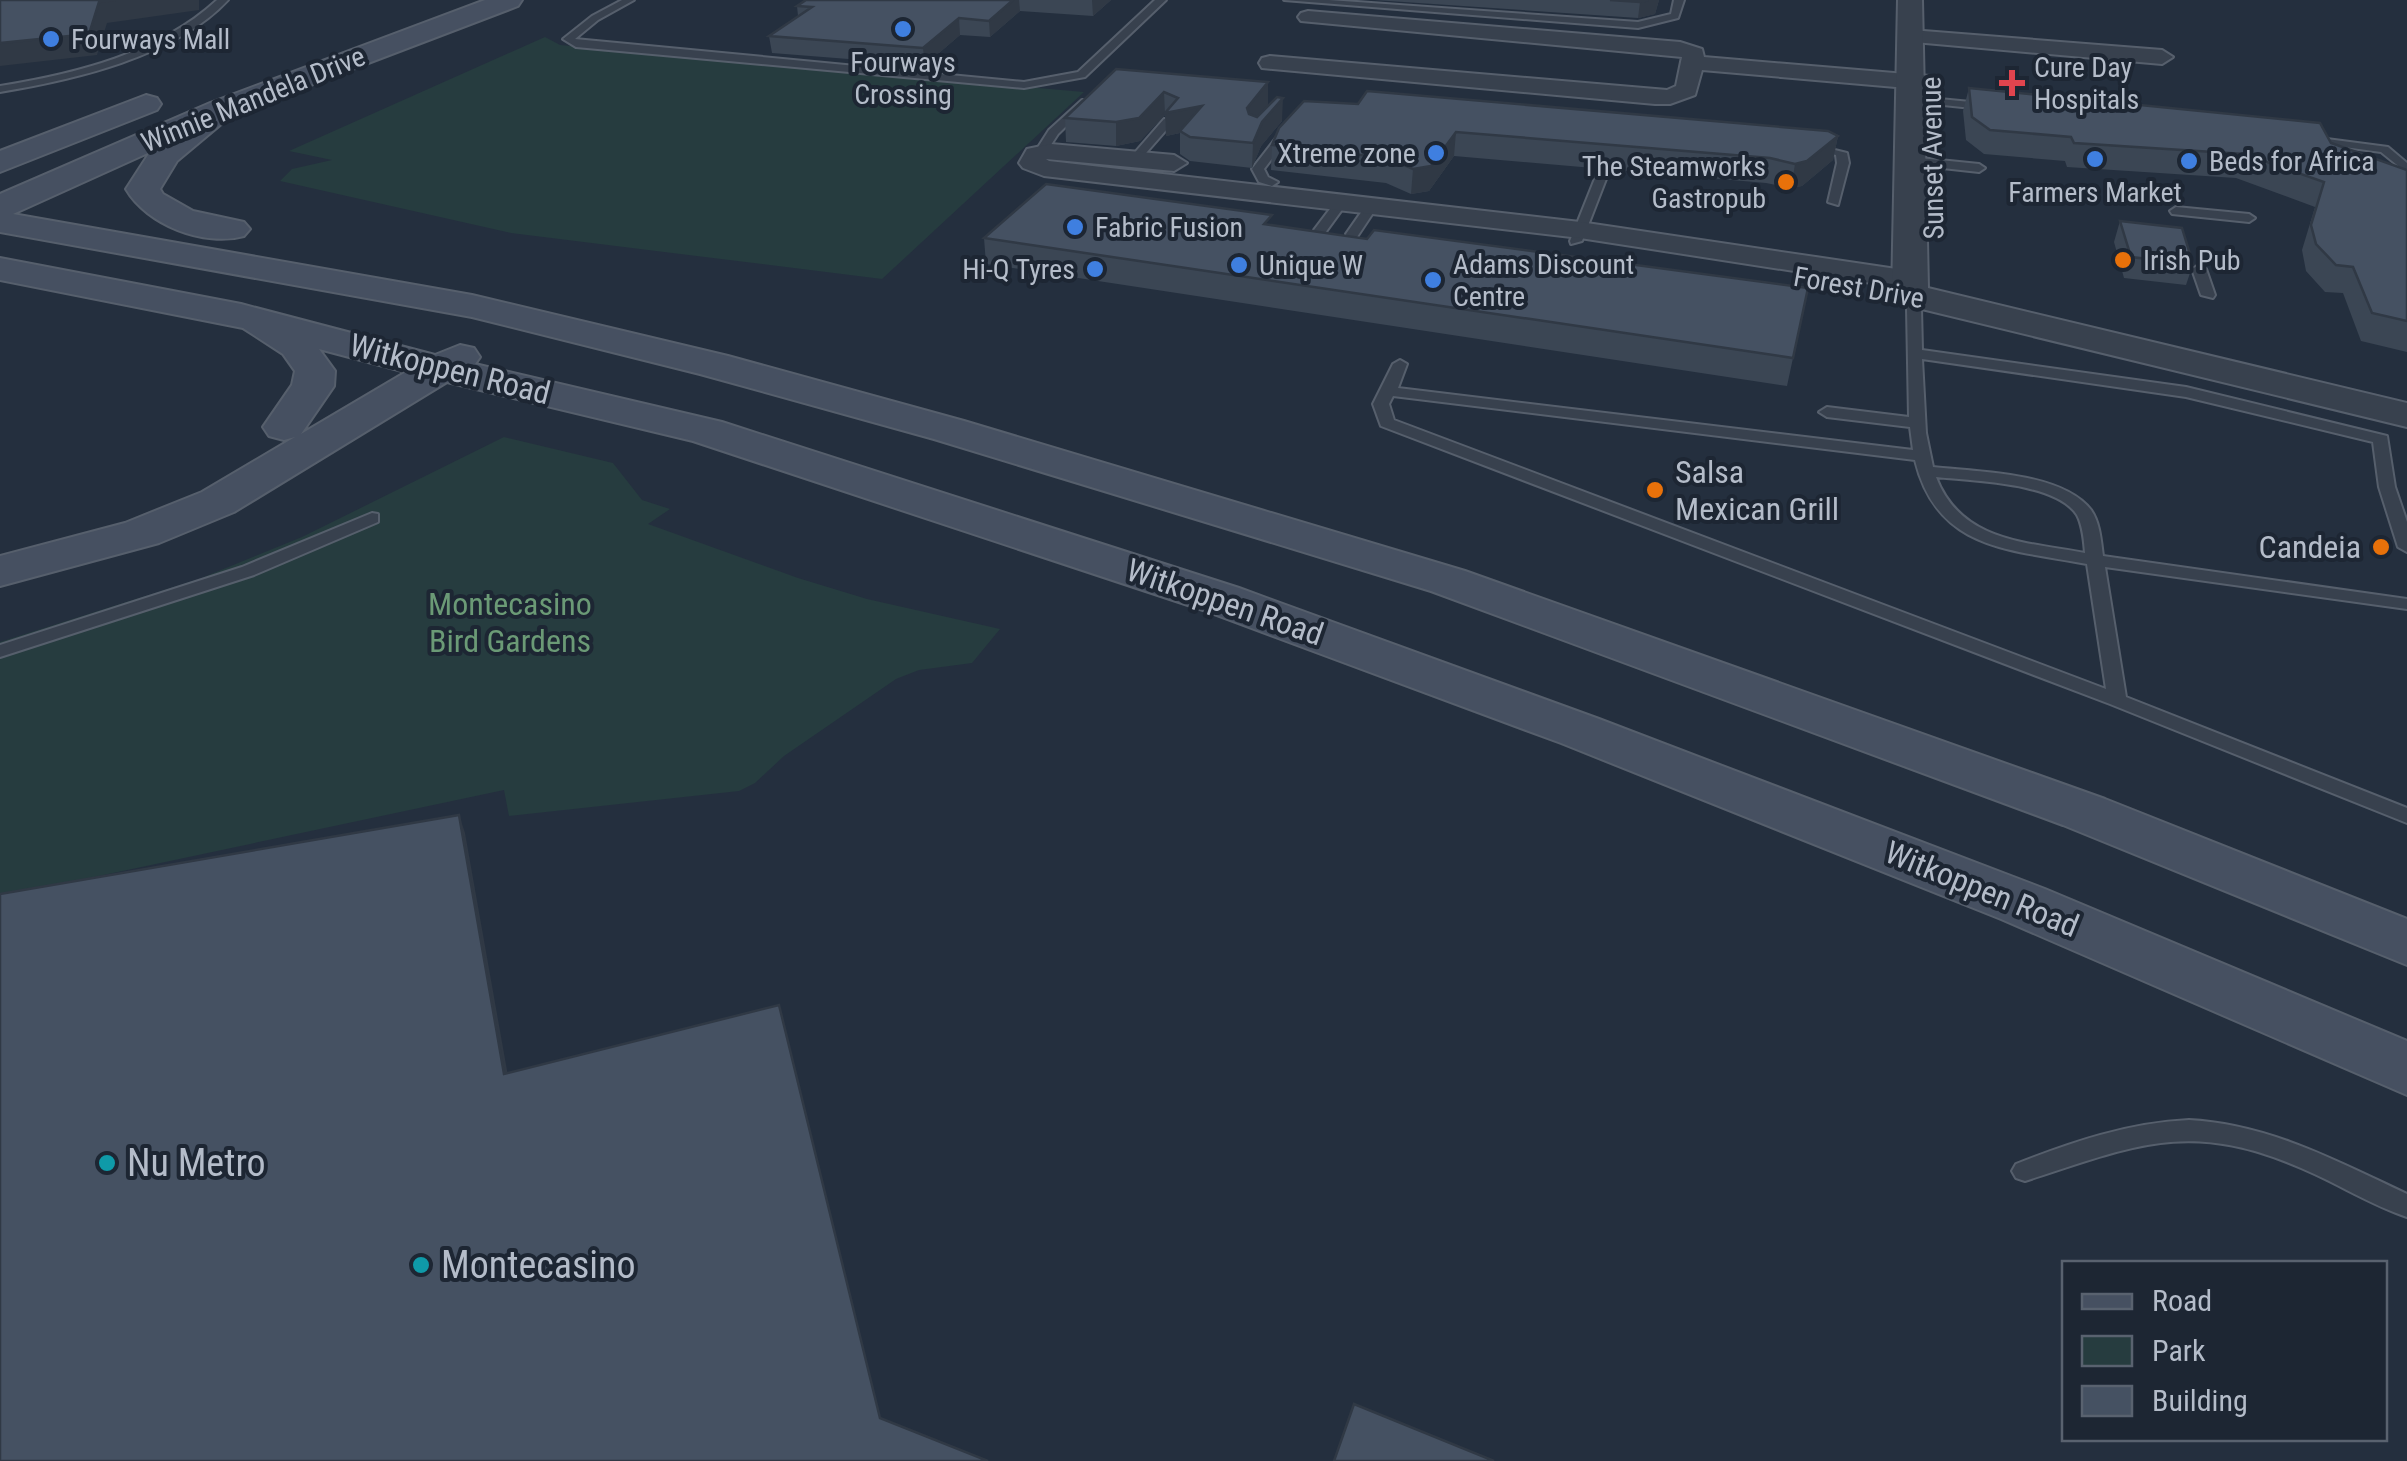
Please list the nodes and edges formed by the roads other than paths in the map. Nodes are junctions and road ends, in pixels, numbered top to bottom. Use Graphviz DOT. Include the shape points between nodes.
graph roads {
  1 [pos="223,0"];
  2 [pos="509,0"];
  3 [pos="630,0"];
  4 [pos="1162,0"];
  5 [pos="1289,0"];
  6 [pos="1679,0"];
  7 [pos="1910,0"];
  8 [pos="1923,0"];
  9 [pos="1308,17"];
  10 [pos="1918,37"];
  11 [pos="2162,57"];
  12 [pos="1270,62"];
  13 [pos="1695,64"];
  14 [pos="0,89"];
  15 [pos="1920,91"];
  16 [pos="164,97"];
  17 [pos="1092,97"];
  18 [pos="2009,109"];
  19 [pos="221,110"];
  20 [pos="1301,116"];
  21 [pos="1168,121"];
  22 [pos="95,123"];
  23 [pos="2298,138"];
  24 [pos="1790,144"];
  25 [pos="0,148"];
  26 [pos="1041,152"];
  27 [pos="1136,159"];
  28 [pos="0,162"];
  29 [pos="1921,162"];
  30 [pos="1174,163"];
  31 [pos="1979,168"];
  32 [pos="2407,169"];
  33 [pos="1600,179"];
  34 [pos="1272,182"];
  35 [pos="1834,202"];
  36 [pos="0,207"];
  37 [pos="2176,211"];
  38 [pos="2249,218"];
  39 [pos="0,222"];
  40 [pos="1579,235"];
  41 [pos="0,269"];
  42 [pos="2199,269"];
  43 [pos="1919,293"];
  44 [pos="2208,295"];
  45 [pos="479,308"];
  46 [pos="242,316"];
  47 [pos="525,320"];
  48 [pos="1917,354"];
  49 [pos="418,363"];
  50 [pos="1400,364"];
  51 [pos="1389,390"];
  52 [pos="2407,398"];
  53 [pos="1827,412"];
  54 [pos="2407,415"];
  55 [pos="1919,423"];
  56 [pos="707,432"];
  57 [pos="298,438"];
  58 [pos="1922,464"];
  59 [pos="372,518"];
  60 [pos="0,540"];
  61 [pos="2407,548"];
  62 [pos="2095,560"];
  63 [pos="0,571"];
  64 [pos="1448,581"];
  65 [pos="2407,604"];
  66 [pos="0,652"];
  67 [pos="2117,700"];
  68 [pos="2407,816"];
  69 [pos="2407,943"];
  70 [pos="2407,1068"];
  71 [pos="2025,1171"];
  72 [pos="2407,1206"];
  1 -- 14 [label="lane" via="191,25 107,63"];
  2 -- 19 [label="main road, Winnie Mandela Drive"];
  3 -- 4 [label="lane" via="568,39 640,52 1024,85 1081,75"];
  5 -- 6 [label="lane" via="1638,25 1675,16"];
  7 -- 10 [label="street, Sunset Avenue"];
  8 -- 10 [label="street, Sunset Avenue"];
  9 -- 13 [label="street" via="1680,48 1694,54"];
  10 -- 11 [label="street"];
  10 -- 15 [label="street, Sunset Avenue"];
  12 -- 13 [label="street" via="1656,97 1687,90"];
  13 -- 15 [label="street"];
  15 -- 18 [label="lane"];
  15 -- 29 [label="street, Sunset Avenue"];
  16 -- 22 [label="main road, Winnie Mandela Drive"];
  17 -- 26 [label="lane" via="1052,132"];
  19 -- 36 [label="main road, Winnie Mandela Drive"];
  19 -- 64 [label="main road" via="148,173 142,189 161,211 597,304 831,364 1088,443"];
  20 -- 34 [label="lane" via="1260,164 1260,175"];
  21 -- 27 [label="lane"];
  22 -- 25 [label="main road"];
  22 -- 28 [label="main road, Winnie Mandela Drive"];
  23 -- 32 [label="lane" via="2384,149"];
  24 -- 35 [label="lane" via="1841,154"];
  26 -- 27 [label="street"];
  26 -- 40 [label="street, Forest Drive" via="1035,166 1304,198 1349,215"];
  27 -- 30 [label="street"];
  29 -- 31 [label="lane"];
  29 -- 43 [label="street, Sunset Avenue"];
  33 -- 40 [label="lane"];
  37 -- 38 [label="lane"];
  39 -- 45 [label="main road, Witkoppen Road"];
  40 -- 43 [label="street, Forest Drive"];
  41 -- 46 [label="main road, Witkoppen Road"];
  42 -- 44 [label="lane"];
  43 -- 48 [label="lane, Sunset Avenue"];
  43 -- 52 [label="street, Forest Drive"];
  43 -- 54 [label="street, Forest Drive"];
  45 -- 47 [label="main road, Witkoppen Road"];
  45 -- 49 [label="main road"];
  46 -- 49 [label="main road, Witkoppen Road"];
  46 -- 57 [label="main road" via="297,346 314,371"];
  47 -- 49 [label="main road"];
  47 -- 64 [label="main road, Witkoppen Road" via="949,430"];
  48 -- 55 [label="lane, Sunset Avenue"];
  48 -- 61 [label="lane" via="2186,392 2380,439 2386,487"];
  49 -- 56 [label="main road, Witkoppen Road"];
  49 -- 57 [label="main road"];
  50 -- 51 [label="lane"];
  51 -- 58 [label="lane"];
  51 -- 67 [label="lane" via="1382,404 1388,422"];
  53 -- 55 [label="lane"];
  55 -- 58 [label="lane, Sunset Avenue"];
  56 -- 57 [label="main road" via="531,405 466,404"];
  56 -- 70 [label="main road, Witkoppen Road" via="1221,599 1580,730 2024,904"];
  57 -- 60 [label="main road" via="104,514"];
  57 -- 63 [label="main road" via="218,502 142,533"];
  58 -- 62 [label="lane" via="1936,499 1958,524 2010,544"];
  58 -- 62 [label="lane" via="2062,494 2084,512"];
  59 -- 66 [label="lane" via="248,570"];
  62 -- 65 [label="lane"];
  62 -- 67 [label="lane"];
  64 -- 69 [label="main road, Witkoppen Road" via="2084,812"];
  67 -- 68 [label="lane"];
  71 -- 72 [label="lane" via="2094,1144 2210,1131 2250,1139"];
}
